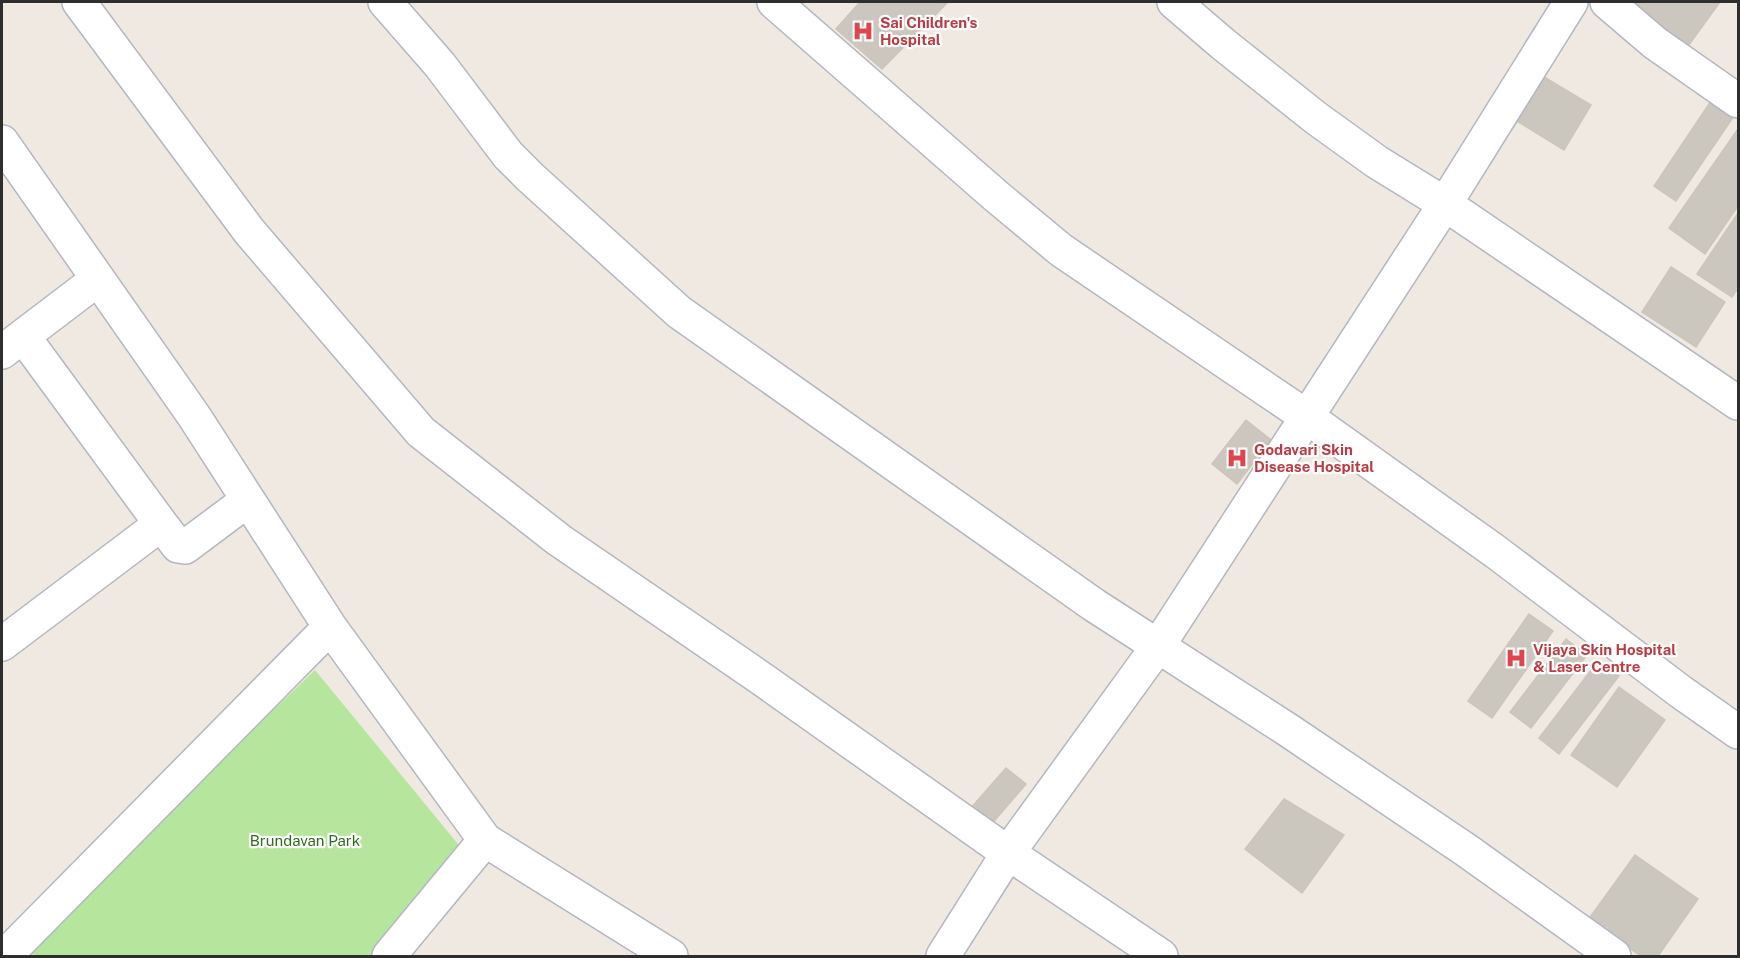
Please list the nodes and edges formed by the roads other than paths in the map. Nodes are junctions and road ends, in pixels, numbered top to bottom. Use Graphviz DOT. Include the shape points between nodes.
graph roads {
  1 [pos="79,2"];
  2 [pos="385,2"];
  3 [pos="774,2"];
  4 [pos="1174,2"];
  5 [pos="1571,2"];
  6 [pos="1607,2"];
  7 [pos="1738,101"];
  8 [pos="2,142"];
  9 [pos="1445,204"];
  10 [pos="98,279"];
  11 [pos="12,344"];
  12 [pos="1738,403"];
  13 [pos="1307,417"];
  14 [pos="248,500"];
  15 [pos="161,524"];
  16 [pos="330,627"];
  17 [pos="2,644"];
  18 [pos="1158,646"];
  19 [pos="1738,732"];
  20 [pos="485,840"];
  21 [pos="1008,853"];
  22 [pos="5,957"];
  23 [pos="389,957"];
  24 [pos="671,957"];
  25 [pos="943,957"];
  26 [pos="1161,957"];
  27 [pos="1614,957"];
  1 -- 21 [label="street" via="249,231 422,432 559,540"];
  2 -- 18 [label="street" via="440,65 508,154 679,312 1065,585"];
  3 -- 13 [label="street" via="1061,250"];
  4 -- 9 [label="street" via="1316,118"];
  5 -- 9 [label="street"];
  6 -- 7 [label="street" via="1655,43"];
  8 -- 10 [label="street"];
  9 -- 12 [label="street"];
  9 -- 13 [label="street"];
  10 -- 11 [label="street"];
  10 -- 14 [label="street"];
  11 -- 15 [label="street"];
  13 -- 18 [label="street"];
  13 -- 19 [label="street"];
  14 -- 15 [label="street" via="185,547 178,546"];
  14 -- 16 [label="street"];
  15 -- 17 [label="street"];
  16 -- 20 [label="street"];
  16 -- 22 [label="street"];
  18 -- 21 [label="street"];
  18 -- 27 [label="street" via="1456,844"];
  20 -- 23 [label="street"];
  20 -- 24 [label="street"];
  21 -- 25 [label="street"];
  21 -- 26 [label="street"];
}
